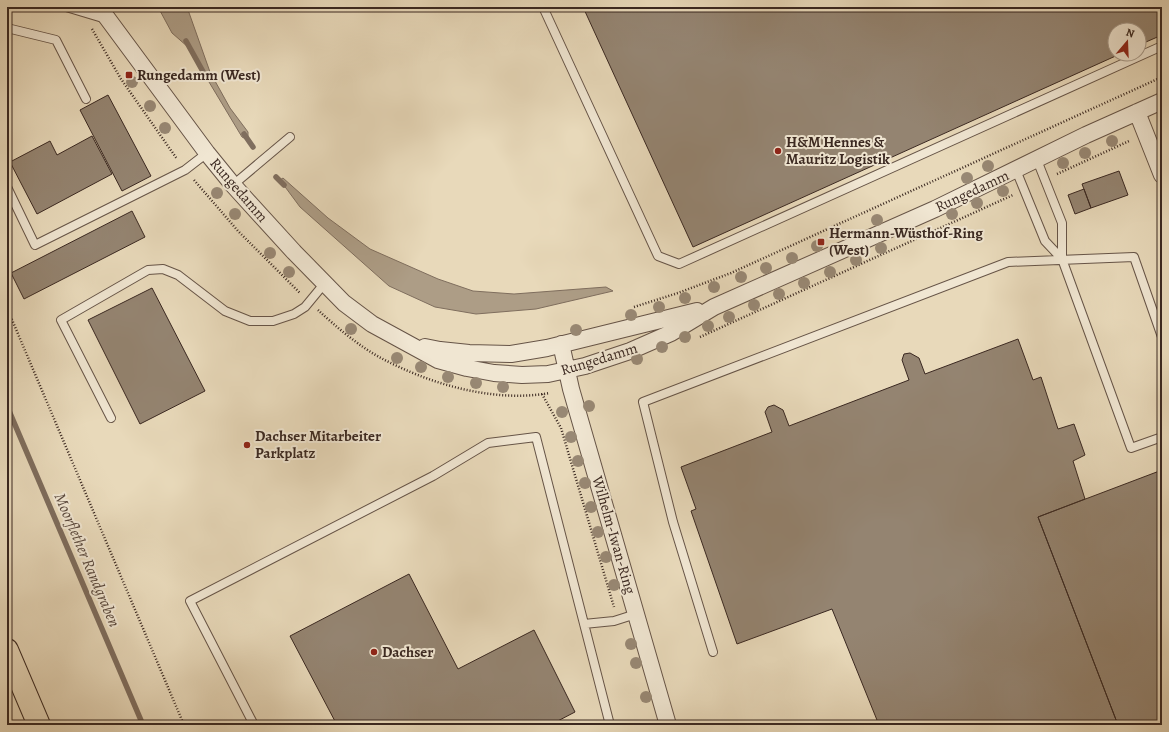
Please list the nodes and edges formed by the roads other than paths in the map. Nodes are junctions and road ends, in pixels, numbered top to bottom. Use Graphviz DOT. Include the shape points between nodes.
graph roads {
  1 [pos="66,7"];
  2 [pos="543,7"];
  3 [pos="104,13"];
  4 [pos="7,28"];
  5 [pos="1162,46"];
  6 [pos="86,99"];
  7 [pos="1162,101"];
  8 [pos="1138,112"];
  9 [pos="290,136"];
  10 [pos="207,153"];
  11 [pos="1037,160"];
  12 [pos="1016,170"];
  13 [pos="1162,175"];
  14 [pos="233,185"];
  15 [pos="7,187"];
  16 [pos="1062,259"];
  17 [pos="324,284"];
  18 [pos="714,307"];
  19 [pos="1162,337"];
  20 [pos="408,343"];
  21 [pos="561,344"];
  22 [pos="567,371"];
  23 [pos="111,418"];
  24 [pos="1162,437"];
  25 [pos="636,614"];
  26 [pos="584,624"];
  27 [pos="7,650"];
  28 [pos="713,652"];
  29 [pos="39,725"];
  30 [pos="254,725"];
  31 [pos="610,725"];
  32 [pos="668,725"];
  1 -- 3 [label="lane" via="81,12"];
  2 -- 5 [label="lane" via="658,256 679,264"];
  3 -- 10 [label="street, Rungedamm"];
  4 -- 6 [label="lane" via="56,40"];
  7 -- 8 [label="street, Rungedamm"];
  8 -- 11 [label="street, Rungedamm"];
  8 -- 13 [label="street"];
  9 -- 14 [label="lane"];
  10 -- 14 [label="street, Rungedamm"];
  10 -- 15 [label="lane" via="185,170 36,245"];
  11 -- 12 [label="street, Rungedamm"];
  11 -- 16 [label="lane" via="1062,223"];
  12 -- 16 [label="lane" via="1045,241"];
  12 -- 18 [label="street, Rungedamm" via="880,234"];
  14 -- 17 [label="street, Rungedamm"];
  16 -- 19 [label="lane" via="1134,257"];
  16 -- 24 [label="lane" via="1131,448"];
  16 -- 28 [label="lane" via="1008,262 642,402 673,522"];
  17 -- 20 [label="street, Rungedamm" via="372,324"];
  17 -- 23 [label="lane" via="306,307 294,314 273,321 250,321 226,311 178,275 163,269 148,270 61,320"];
  18 -- 21 [label="street, Rungedamm"];
  18 -- 22 [label="street, Rungedamm" via="644,345"];
  20 -- 21 [label="street, Rungedamm" via="476,354 511,354"];
  20 -- 22 [label="street, Rungedamm" via="438,360 494,373 548,374"];
  21 -- 22 [label="street, Wilhelm-Iwan-Ring"];
  22 -- 25 [label="street, Wilhelm-Iwan-Ring"];
  25 -- 26 [label="lane" via="618,620"];
  25 -- 32 [label="street, Wilhelm-Iwan-Ring"];
  26 -- 30 [label="lane" via="536,437 488,443 433,476 190,601"];
  26 -- 31 [label="lane"];
  27 -- 29 [label="highway"];
}
